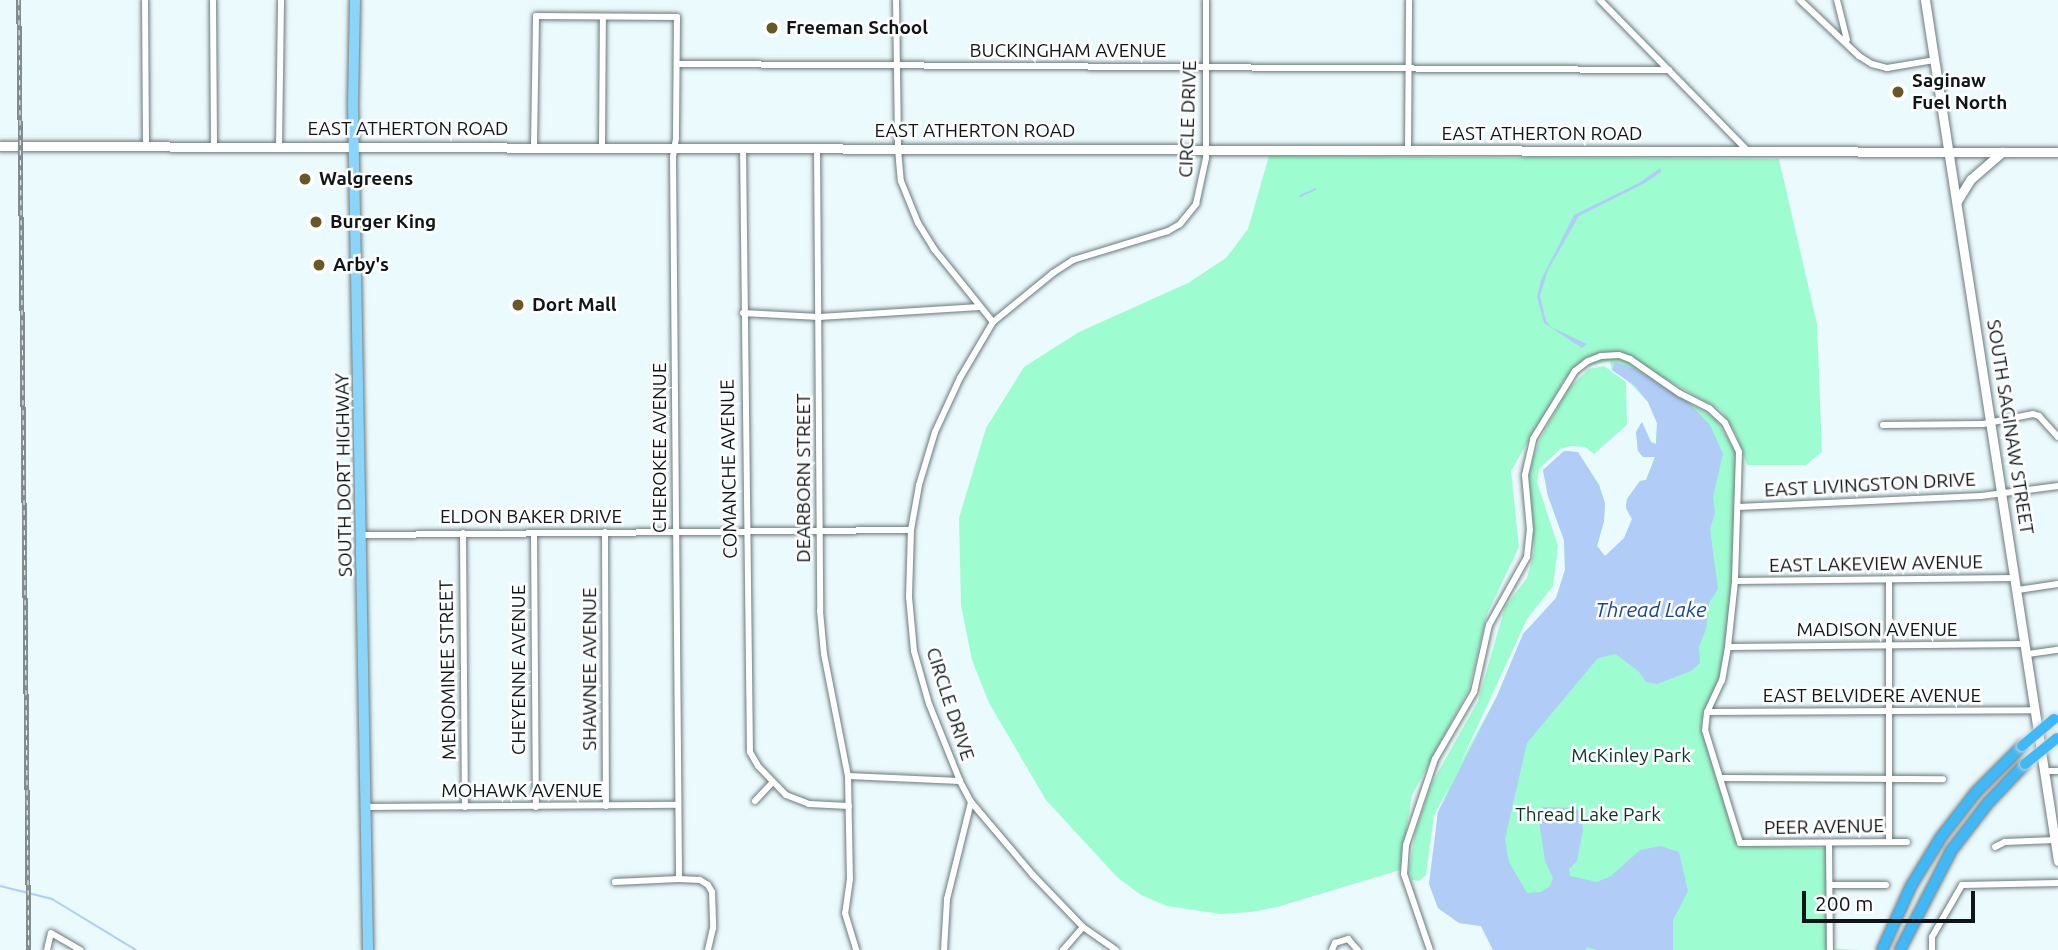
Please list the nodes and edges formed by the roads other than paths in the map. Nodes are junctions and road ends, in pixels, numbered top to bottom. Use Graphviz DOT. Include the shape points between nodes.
graph roads {
  1 [pos="145,0"];
  2 [pos="214,0"];
  3 [pos="281,0"];
  4 [pos="355,0"];
  5 [pos="896,0"];
  6 [pos="1206,0"];
  7 [pos="1409,0"];
  8 [pos="1600,0"];
  9 [pos="1800,0"];
  10 [pos="1837,0"];
  11 [pos="1925,0"];
  12 [pos="603,17"];
  13 [pos="1848,42"];
  14 [pos="1935,60"];
  15 [pos="677,64"];
  16 [pos="897,66"];
  17 [pos="1206,67"];
  18 [pos="1410,69"];
  19 [pos="1669,70"];
  20 [pos="214,144"];
  21 [pos="146,145"];
  22 [pos="0,146"];
  23 [pos="278,146"];
  24 [pos="356,146"];
  25 [pos="534,146"];
  26 [pos="602,147"];
  27 [pos="674,147"];
  28 [pos="743,147"];
  29 [pos="817,147"];
  30 [pos="898,149"];
  31 [pos="1204,149"];
  32 [pos="1408,151"];
  33 [pos="1749,152"];
  34 [pos="1949,152"];
  35 [pos="2002,152"];
  36 [pos="2058,152"];
  37 [pos="1957,201"];
  38 [pos="980,307"];
  39 [pos="743,313"];
  40 [pos="819,317"];
  41 [pos="993,322"];
  42 [pos="1991,422"];
  43 [pos="1883,425"];
  44 [pos="2058,437"];
  45 [pos="2058,486"];
  46 [pos="2003,494"];
  47 [pos="1738,507"];
  48 [pos="821,530"];
  49 [pos="911,530"];
  50 [pos="746,531"];
  51 [pos="605,532"];
  52 [pos="676,532"];
  53 [pos="463,533"];
  54 [pos="534,533"];
  55 [pos="362,535"];
  56 [pos="2016,578"];
  57 [pos="1889,580"];
  58 [pos="1735,581"];
  59 [pos="2058,584"];
  60 [pos="2018,590"];
  61 [pos="1889,645"];
  62 [pos="1728,647"];
  63 [pos="2027,649"];
  64 [pos="2058,650"];
  65 [pos="2036,710"];
  66 [pos="1707,712"];
  67 [pos="1890,712"];
  68 [pos="2056,718"];
  69 [pos="2057,737"];
  70 [pos="2045,771"];
  71 [pos="2058,771"];
  72 [pos="848,776"];
  73 [pos="1889,777"];
  74 [pos="1721,778"];
  75 [pos="1943,779"];
  76 [pos="960,781"];
  77 [pos="772,783"];
  78 [pos="755,801"];
  79 [pos="971,802"];
  80 [pos="678,805"];
  81 [pos="607,806"];
  82 [pos="849,806"];
  83 [pos="366,807"];
  84 [pos="465,807"];
  85 [pos="536,807"];
  86 [pos="2055,840"];
  87 [pos="1889,842"];
  88 [pos="1908,842"];
  89 [pos="1829,844"];
  90 [pos="1996,847"];
  91 [pos="2058,861"];
  92 [pos="678,879"];
  93 [pos="615,882"];
  94 [pos="2058,883"];
  95 [pos="1830,885"];
  96 [pos="1886,885"];
  97 [pos="1083,927"];
  98 [pos="47,950"];
  99 [pos="80,950"];
  100 [pos="368,950"];
  101 [pos="708,950"];
  102 [pos="856,950"];
  103 [pos="944,950"];
  104 [pos="1063,950"];
  105 [pos="1116,950"];
  106 [pos="1332,950"];
  107 [pos="1358,950"];
  108 [pos="1430,950"];
  109 [pos="1830,950"];
  110 [pos="1882,950"];
  111 [pos="1900,950"];
  112 [pos="1931,950"];
  1 -- 21 [label="street"];
  2 -- 20 [label="street"];
  3 -- 23 [label="street"];
  4 -- 24 [label="main road, SOUTH DORT HIGHWAY"];
  5 -- 16 [label="street"];
  6 -- 17 [label="street, CIRCLE DRIVE"];
  7 -- 18 [label="street"];
  8 -- 19 [label="street"];
  9 -- 13 [label="street"];
  10 -- 13 [label="street"];
  11 -- 14 [label="street, SOUTH SAGINAW STREET"];
  12 -- 15 [label="street, CHEROKEE AVENUE" via="677,17"];
  12 -- 25 [label="street" via="536,16"];
  12 -- 26 [label="street"];
  13 -- 14 [label="street" via="1859,56 1888,68"];
  14 -- 34 [label="street, SOUTH SAGINAW STREET"];
  15 -- 16 [label="street, BUCKINGHAM AVENUE"];
  15 -- 27 [label="street, CHEROKEE AVENUE"];
  16 -- 17 [label="street, BUCKINGHAM AVENUE"];
  16 -- 30 [label="street"];
  17 -- 18 [label="street, BUCKINGHAM AVENUE"];
  17 -- 31 [label="street, CIRCLE DRIVE"];
  18 -- 19 [label="street, BUCKINGHAM AVENUE"];
  18 -- 32 [label="street"];
  19 -- 33 [label="street"];
  20 -- 21 [label="street, EAST ATHERTON ROAD"];
  20 -- 23 [label="street, EAST ATHERTON ROAD"];
  21 -- 22 [label="street, EAST ATHERTON ROAD"];
  23 -- 24 [label="street, EAST ATHERTON ROAD"];
  24 -- 25 [label="street, EAST ATHERTON ROAD"];
  24 -- 55 [label="main road, SOUTH DORT HIGHWAY"];
  25 -- 26 [label="street, EAST ATHERTON ROAD"];
  26 -- 27 [label="street, EAST ATHERTON ROAD"];
  27 -- 28 [label="street, EAST ATHERTON ROAD"];
  27 -- 52 [label="street, CHEROKEE AVENUE"];
  28 -- 29 [label="street, EAST ATHERTON ROAD"];
  28 -- 39 [label="street, COMANCHE AVENUE"];
  29 -- 30 [label="street, EAST ATHERTON ROAD"];
  29 -- 40 [label="street, DEARBORN STREET"];
  30 -- 31 [label="street, EAST ATHERTON ROAD"];
  30 -- 38 [label="street" via="901,181 918,223"];
  31 -- 32 [label="street, EAST ATHERTON ROAD"];
  31 -- 41 [label="street, CIRCLE DRIVE" via="1200,195 1180,224 1138,242 1073,260"];
  32 -- 33 [label="street, EAST ATHERTON ROAD"];
  33 -- 34 [label="street, EAST ATHERTON ROAD"];
  34 -- 35 [label="street, EAST ATHERTON ROAD"];
  34 -- 37 [label="street, SOUTH SAGINAW STREET"];
  35 -- 36 [label="street, EAST ATHERTON ROAD"];
  35 -- 37 [label="street" via="1968,182"];
  37 -- 42 [label="street, SOUTH SAGINAW STREET"];
  38 -- 40 [label="street"];
  38 -- 41 [label="street"];
  39 -- 40 [label="street"];
  39 -- 50 [label="street, COMANCHE AVENUE"];
  40 -- 48 [label="street, DEARBORN STREET"];
  41 -- 49 [label="street, CIRCLE DRIVE" via="935,432"];
  42 -- 43 [label="street"];
  42 -- 44 [label="street" via="2032,414"];
  42 -- 46 [label="street, SOUTH SAGINAW STREET"];
  45 -- 46 [label="street, EAST LIVINGSTON DRIVE"];
  46 -- 47 [label="street, EAST LIVINGSTON DRIVE"];
  46 -- 56 [label="street, SOUTH SAGINAW STREET"];
  47 -- 58 [label="street"];
  47 -- 108 [label="street" via="1739,452 1725,423 1709,408 1619,355 1588,361 1567,381 1528,455 1524,487 1530,530 1527,557 1489,625 1474,692 1435,759 1406,845 1404,874"];
  48 -- 49 [label="street, ELDON BAKER DRIVE"];
  48 -- 50 [label="street, ELDON BAKER DRIVE"];
  48 -- 72 [label="street, DEARBORN STREET" via="822,633"];
  49 -- 76 [label="street, CIRCLE DRIVE" via="909,597 914,651 929,704"];
  50 -- 52 [label="street, ELDON BAKER DRIVE"];
  50 -- 77 [label="street, COMANCHE AVENUE" via="748,737 754,759"];
  51 -- 52 [label="street, ELDON BAKER DRIVE"];
  51 -- 54 [label="street, ELDON BAKER DRIVE"];
  51 -- 81 [label="street, SHAWNEE AVENUE"];
  52 -- 80 [label="street, CHEROKEE AVENUE"];
  53 -- 54 [label="street, ELDON BAKER DRIVE"];
  53 -- 55 [label="street, ELDON BAKER DRIVE"];
  53 -- 84 [label="street, MENOMINEE STREET"];
  54 -- 85 [label="street, CHEYENNE AVENUE"];
  55 -- 83 [label="main road, SOUTH DORT HIGHWAY"];
  56 -- 57 [label="street, EAST LAKEVIEW AVENUE"];
  56 -- 60 [label="street, SOUTH SAGINAW STREET"];
  57 -- 58 [label="street, EAST LAKEVIEW AVENUE"];
  57 -- 61 [label="street"];
  58 -- 62 [label="street"];
  59 -- 60 [label="street"];
  60 -- 63 [label="street, SOUTH SAGINAW STREET"];
  61 -- 62 [label="street, MADISON AVENUE"];
  61 -- 63 [label="street, MADISON AVENUE"];
  61 -- 67 [label="street"];
  62 -- 66 [label="street" via="1722,680"];
  63 -- 64 [label="street, MADISON AVENUE"];
  63 -- 65 [label="street, SOUTH SAGINAW STREET"];
  65 -- 67 [label="street, EAST BELVIDERE AVENUE"];
  65 -- 70 [label="street, SOUTH SAGINAW STREET"];
  66 -- 67 [label="street, EAST BELVIDERE AVENUE"];
  66 -- 74 [label="street" via="1705,730"];
  67 -- 73 [label="street"];
  68 -- 110 [label="highway, bridge" via="1976,792 1941,836"];
  69 -- 111 [label="highway, bridge" via="2025,764 1951,851"];
  70 -- 71 [label="street"];
  70 -- 86 [label="street, SOUTH SAGINAW STREET"];
  72 -- 76 [label="street"];
  72 -- 82 [label="street, DEARBORN STREET"];
  73 -- 74 [label="street"];
  73 -- 75 [label="street"];
  73 -- 87 [label="street"];
  74 -- 89 [label="street, PEER AVENUE" via="1740,843"];
  76 -- 79 [label="street, CIRCLE DRIVE"];
  77 -- 78 [label="street"];
  77 -- 82 [label="street, COMANCHE AVENUE" via="786,795 809,804"];
  79 -- 97 [label="street, CIRCLE DRIVE"];
  79 -- 103 [label="street" via="947,899"];
  80 -- 81 [label="street, MOHAWK AVENUE"];
  80 -- 92 [label="street, CHEROKEE AVENUE"];
  81 -- 85 [label="street, MOHAWK AVENUE"];
  82 -- 102 [label="street, DEARBORN STREET" via="850,879 845,913"];
  83 -- 84 [label="street, MOHAWK AVENUE"];
  83 -- 100 [label="main road, SOUTH DORT HIGHWAY"];
  84 -- 85 [label="street, MOHAWK AVENUE"];
  86 -- 90 [label="street" via="2005,842"];
  86 -- 91 [label="street, SOUTH SAGINAW STREET"];
  87 -- 88 [label="street, PEER AVENUE"];
  87 -- 89 [label="street, PEER AVENUE"];
  89 -- 95 [label="street"];
  92 -- 93 [label="street"];
  92 -- 101 [label="street" via="700,880 712,892"];
  94 -- 112 [label="street" via="1961,886 1932,937"];
  95 -- 96 [label="street"];
  95 -- 109 [label="street"];
  97 -- 104 [label="street"];
  97 -- 105 [label="street, CIRCLE DRIVE"];
  98 -- 99 [label="street" via="51,933"];
  106 -- 107 [label="street" via="1340,939 1348,939"];
}
